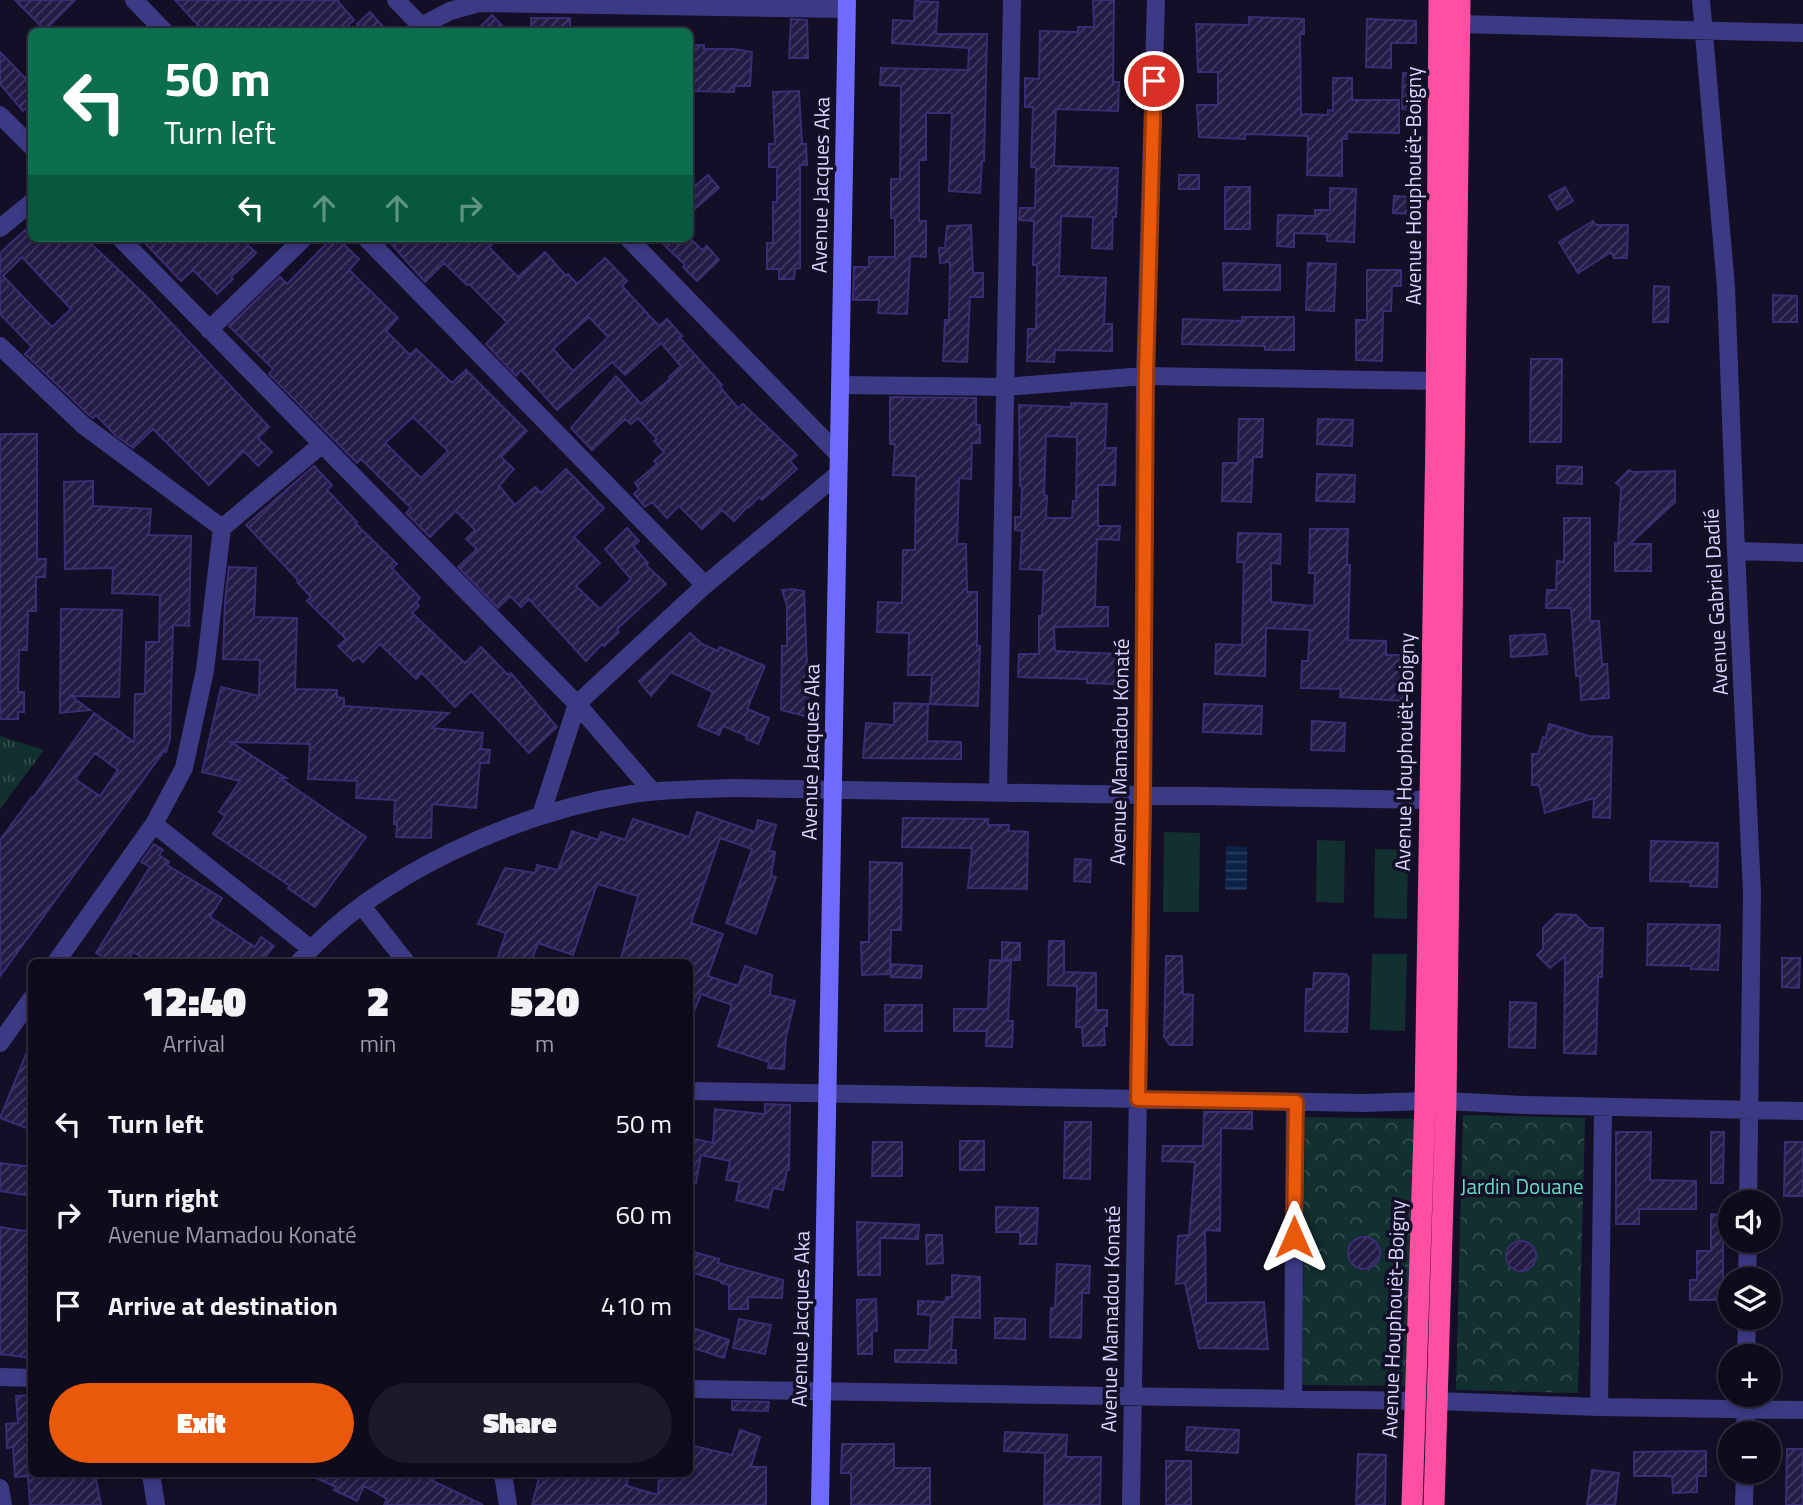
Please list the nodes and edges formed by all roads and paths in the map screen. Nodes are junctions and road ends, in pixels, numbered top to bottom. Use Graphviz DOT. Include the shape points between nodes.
graph roads {
  1 [pos="134,0"];
  2 [pos="396,0"];
  3 [pos="1012,0"];
  4 [pos="1156,0"];
  5 [pos="1439,0"];
  6 [pos="1461,0"];
  7 [pos="1701,0"];
  8 [pos="846,5"];
  9 [pos="1460,24"];
  10 [pos="161,28"];
  11 [pos="423,28"];
  12 [pos="425,28"];
  13 [pos="1703,30"];
  14 [pos="1803,33"];
  15 [pos="0,115"];
  16 [pos="28,143"];
  17 [pos="28,205"];
  18 [pos="0,228"];
  19 [pos="124,242"];
  20 [pos="300,242"];
  21 [pos="370,242"];
  22 [pos="632,242"];
  23 [pos="209,330"];
  24 [pos="0,346"];
  25 [pos="1146,376"];
  26 [pos="1437,381"];
  27 [pos="840,384"];
  28 [pos="1005,387"];
  29 [pos="321,445"];
  30 [pos="839,455"];
  31 [pos="838,474"];
  32 [pos="222,528"];
  33 [pos="1736,551"];
  34 [pos="1803,553"];
  35 [pos="705,585"];
  36 [pos="577,704"];
  37 [pos="833,790"];
  38 [pos="652,791"];
  39 [pos="998,793"];
  40 [pos="1143,795"];
  41 [pos="1430,800"];
  42 [pos="541,815"];
  43 [pos="154,824"];
  44 [pos="362,906"];
  45 [pos="305,956"];
  46 [pos="59,959"];
  47 [pos="404,959"];
  48 [pos="28,1004"];
  49 [pos="0,1042"];
  50 [pos="693,1091"];
  51 [pos="827,1094"];
  52 [pos="1138,1099"];
  53 [pos="1435,1101"];
  54 [pos="1296,1102"];
  55 [pos="1603,1107"];
  56 [pos="1750,1110"];
  57 [pos="1803,1111"];
  58 [pos="1748,1190"];
  59 [pos="0,1377"];
  60 [pos="28,1378"];
  61 [pos="693,1389"];
  62 [pos="822,1391"];
  63 [pos="1133,1396"];
  64 [pos="1293,1399"];
  65 [pos="1416,1401"];
  66 [pos="1437,1401"];
  67 [pos="1718,1403"];
  68 [pos="1781,1406"];
  69 [pos="1599,1407"];
  70 [pos="1803,1409"];
  71 [pos="151,1477"];
  72 [pos="503,1477"];
  73 [pos="1745,1484"];
  74 [pos="0,1488"];
  75 [pos="3,1505"];
  76 [pos="156,1505"];
  77 [pos="508,1505"];
  78 [pos="820,1505"];
  79 [pos="1131,1505"];
  80 [pos="1412,1505"];
  81 [pos="1434,1505"];
  82 [pos="1744,1505"];
  1 -- 10 [label="street"];
  2 -- 11 [label="street"];
  3 -- 28 [label="street"];
  4 -- 25 [label="street, Avenue Mamadou Konaté"];
  5 -- 26 [label="highway, Avenue Houphouët-Boigny"];
  6 -- 9 [label="highway, Avenue Houphouët-Boigny"];
  7 -- 13 [label="street, Avenue Gabriel Dadié"];
  8 -- 12 [label="street" via="479,3 450,11"];
  8 -- 27 [label="street, Avenue Jacques Aka"];
  9 -- 13 [label="street"];
  9 -- 53 [label="highway, Avenue Houphouët-Boigny"];
  13 -- 14 [label="street"];
  13 -- 33 [label="street, Avenue Gabriel Dadié" via="1727,287"];
  15 -- 16 [label="street"];
  17 -- 18 [label="street"];
  19 -- 23 [label="street"];
  20 -- 23 [label="street"];
  21 -- 35 [label="street"];
  22 -- 30 [label="street"];
  23 -- 29 [label="street"];
  24 -- 32 [label="street" via="83,425"];
  25 -- 26 [label="street"];
  25 -- 28 [label="street"];
  25 -- 40 [label="street, Avenue Mamadou Konaté"];
  26 -- 41 [label="highway, Avenue Houphouët-Boigny"];
  27 -- 28 [label="street"];
  27 -- 30 [label="street, Avenue Jacques Aka"];
  28 -- 39 [label="street"];
  29 -- 32 [label="street"];
  29 -- 36 [label="street"];
  30 -- 31 [label="street, Avenue Jacques Aka"];
  31 -- 35 [label="street"];
  31 -- 37 [label="street, Avenue Jacques Aka"];
  32 -- 43 [label="street" via="205,670 184,768"];
  33 -- 34 [label="street"];
  33 -- 56 [label="street, Avenue Gabriel Dadié" via="1752,892"];
  35 -- 36 [label="street"];
  36 -- 38 [label="street"];
  36 -- 42 [label="street"];
  37 -- 38 [label="street"];
  37 -- 39 [label="street"];
  37 -- 51 [label="street, Avenue Jacques Aka"];
  38 -- 42 [label="street"];
  39 -- 40 [label="street"];
  40 -- 41 [label="street"];
  40 -- 52 [label="street, Avenue Mamadou Konaté"];
  41 -- 53 [label="highway, Avenue Houphouët-Boigny"];
  42 -- 44 [label="street" via="447,852"];
  43 -- 45 [label="street"];
  43 -- 46 [label="street"];
  44 -- 45 [label="street"];
  44 -- 47 [label="street"];
  48 -- 49 [label="street"];
  50 -- 51 [label="street"];
  51 -- 52 [label="street"];
  51 -- 62 [label="street, Avenue Jacques Aka"];
  52 -- 54 [label="street"];
  52 -- 63 [label="street, Avenue Mamadou Konaté"];
  53 -- 54 [label="street"];
  53 -- 55 [label="street"];
  53 -- 65 [label="highway, Avenue Houphouët-Boigny"];
  53 -- 66 [label="highway, Avenue Houphouët-Boigny"];
  54 -- 64 [label="street"];
  55 -- 56 [label="street"];
  55 -- 69 [label="street"];
  56 -- 57 [label="street"];
  56 -- 58 [label="street, Avenue Gabriel Dadié"];
  59 -- 60 [label="street"];
  61 -- 62 [label="street"];
  62 -- 63 [label="street"];
  62 -- 78 [label="street, Avenue Jacques Aka"];
  63 -- 64 [label="street"];
  63 -- 79 [label="street, Avenue Mamadou Konaté"];
  64 -- 65 [label="street"];
  65 -- 80 [label="highway, Avenue Houphouët-Boigny"];
  66 -- 69 [label="street"];
  66 -- 81 [label="highway, Avenue Houphouët-Boigny"];
  67 -- 69 [label="street"];
  68 -- 70 [label="street"];
  71 -- 76 [label="street"];
  72 -- 77 [label="street"];
  73 -- 82 [label="street"];
  74 -- 75 [label="street"];
}
